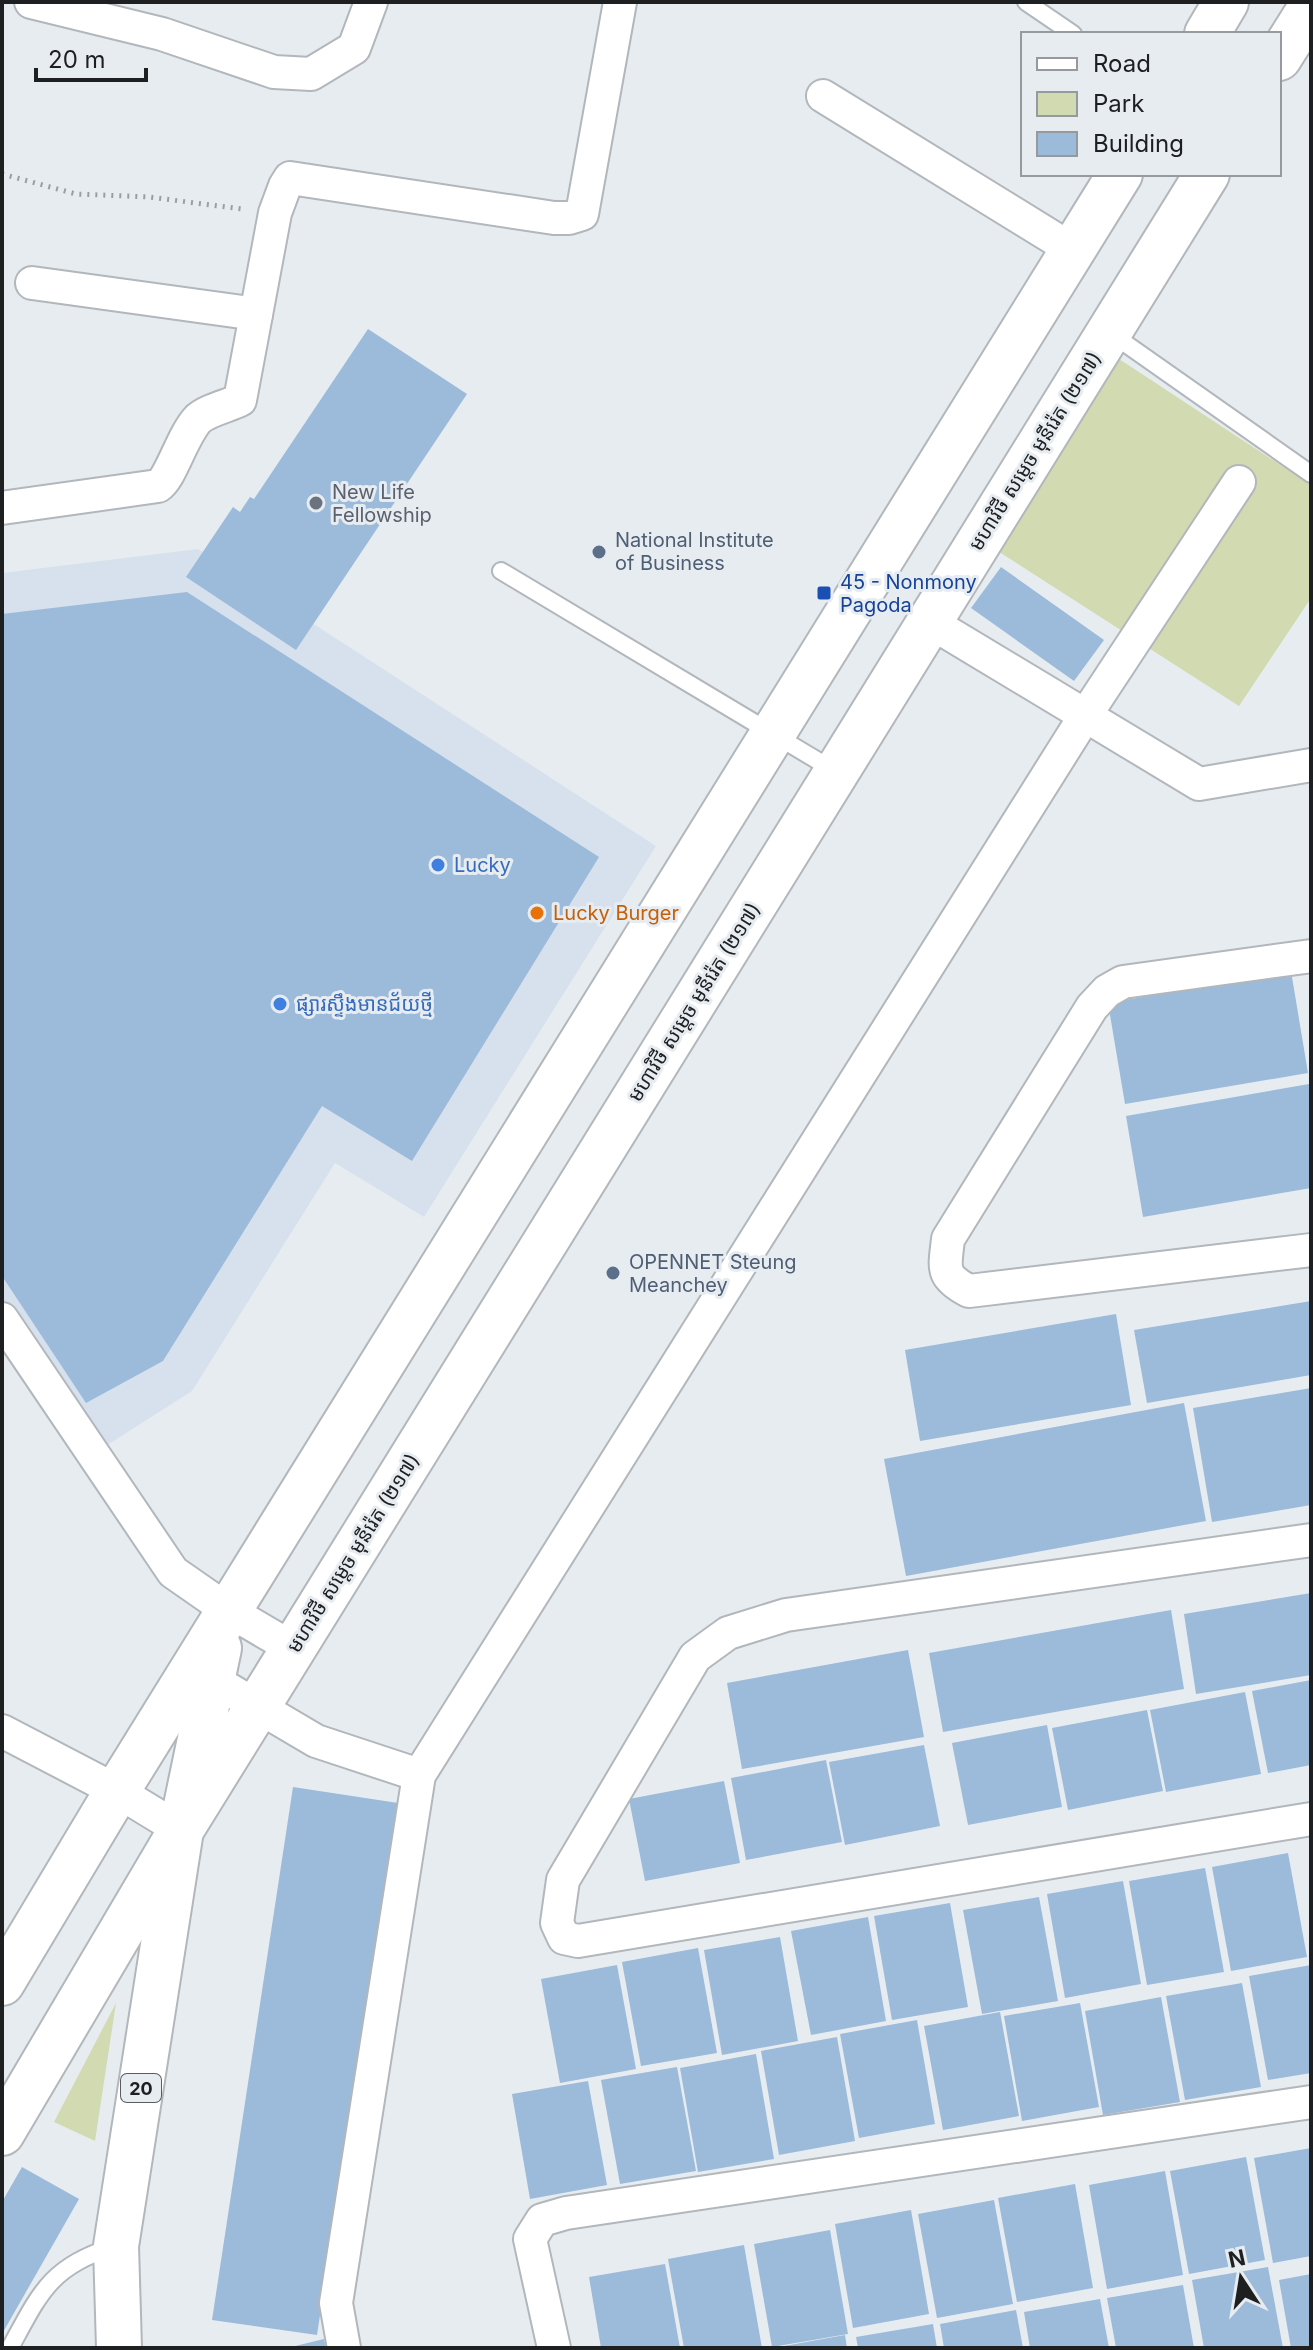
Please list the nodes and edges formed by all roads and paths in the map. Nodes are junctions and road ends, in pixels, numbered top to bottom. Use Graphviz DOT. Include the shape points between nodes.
graph roads {
  1 [pos="31,2"];
  2 [pos="371,2"];
  3 [pos="620,2"];
  4 [pos="1026,2"];
  5 [pos="1226,2"];
  6 [pos="1311,7"];
  7 [pos="1070,32"];
  8 [pos="1208,32"];
  9 [pos="1281,55"];
  10 [pos="823,96"];
  11 [pos="2,174"];
  12 [pos="1119,176"];
  13 [pos="1206,176"];
  14 [pos="275,213"];
  15 [pos="1073,250"];
  16 [pos="32,283"];
  17 [pos="256,314"];
  18 [pos="1109,332"];
  19 [pos="1311,474"];
  20 [pos="1239,482"];
  21 [pos="2,508"];
  22 [pos="501,571"];
  23 [pos="930,622"];
  24 [pos="1085,716"];
  25 [pos="773,733"];
  26 [pos="1311,765"];
  27 [pos="836,772"];
  28 [pos="1311,956"];
  29 [pos="1311,1250"];
  30 [pos="2,1319"];
  31 [pos="1311,1540"];
  32 [pos="229,1611"];
  33 [pos="294,1649"];
  34 [pos="202,1673"];
  35 [pos="257,1707"];
  36 [pos="2,1731"];
  37 [pos="419,1775"];
  38 [pos="117,1791"];
  39 [pos="1311,1819"];
  40 [pos="181,1830"];
  41 [pos="2,1983"];
  42 [pos="1311,2102"];
  43 [pos="2,2133"];
  44 [pos="116,2246"];
  45 [pos="10,2348"];
  46 [pos="119,2348"];
  47 [pos="344,2348"];
  48 [pos="554,2348"];
  1 -- 2 [label="street" via="162,34 274,72 311,74 354,48"];
  3 -- 14 [label="street" via="582,214 554,218 292,178"];
  4 -- 7 [label="lane"];
  5 -- 8 [label="main road"];
  6 -- 9 [label="main road"];
  10 -- 15 [label="street"];
  11 -- 14 [label="path" via="76,194"];
  12 -- 15 [label="main road, មហាវិថី សម្តេច មុនីរ៉េត (២១៧)"];
  13 -- 18 [label="main road, មហាវិថី សម្តេច មុនីរ៉េត (២១៧)"];
  14 -- 17 [label="street"];
  15 -- 25 [label="main road, មហាវិថី សម្តេច មុនីរ៉េត (២១៧)"];
  16 -- 17 [label="street"];
  17 -- 21 [label="street" via="240,400 201,416 183,439 165,482"];
  18 -- 19 [label="lane"];
  18 -- 23 [label="main road, មហាវិថី សម្តេច មុនីរ៉េត (២១៧)"];
  20 -- 24 [label="street"];
  22 -- 25 [label="lane"];
  23 -- 24 [label="street"];
  23 -- 27 [label="main road, មហាវិថី សម្តេច មុនីរ៉េត (២១៧)"];
  24 -- 26 [label="street" via="1199,784"];
  24 -- 37 [label="street"];
  25 -- 27 [label="lane"];
  25 -- 32 [label="main road, មហាវិថី សម្តេច មុនីរ៉េត (២១៧)"];
  27 -- 33 [label="main road, មហាវិថី សម្តេច មុនីរ៉េត (២១៧)"];
  28 -- 29 [label="street" via="1123,982 1107,991 948,1239 944,1269 951,1282 969,1291"];
  30 -- 32 [label="street" via="173,1572"];
  31 -- 39 [label="street" via="786,1615 728,1633 695,1657 563,1880 557,1923 564,1938 578,1941"];
  32 -- 33 [label="street"];
  32 -- 34 [label="main road, មហាវិថី សម្តេច មុនីរ៉េត (២១៧) / 20"];
  33 -- 35 [label="main road, មហាវិថី សម្តេច មុនីរ៉េត (២១៧)"];
  34 -- 35 [label="street"];
  34 -- 38 [label="main road, មហាវិថី សម្តេច មុនីរ៉េត (២១៧)"];
  34 -- 40 [label="main road, មហាវិថី សម្តេច មុនីរ៉េត (២១៧) / 20"];
  35 -- 37 [label="street" via="316,1741"];
  35 -- 40 [label="main road, មហាវិថី សម្តេច មុនីរ៉េត (២១៧)"];
  36 -- 38 [label="street"];
  37 -- 47 [label="street" via="336,2303"];
  38 -- 40 [label="street"];
  38 -- 41 [label="main road, មហាវិថី សម្តេច មុនីរ៉េត (២១៧)"];
  40 -- 43 [label="main road, មហាវិថី សម្តេច មុនីរ៉េត (២១៧)"];
  40 -- 44 [label="main road, មហាវិថី សម្តេច មុនីរ៉េត (២១៧) / 20"];
  42 -- 48 [label="street" via="542,2220 530,2239"];
  44 -- 45 [label="lane" via="62,2270 40,2292"];
  44 -- 46 [label="main road, មហាវិថី សម្តេច មុនីរ៉េត (២១៧) / 20"];
}
